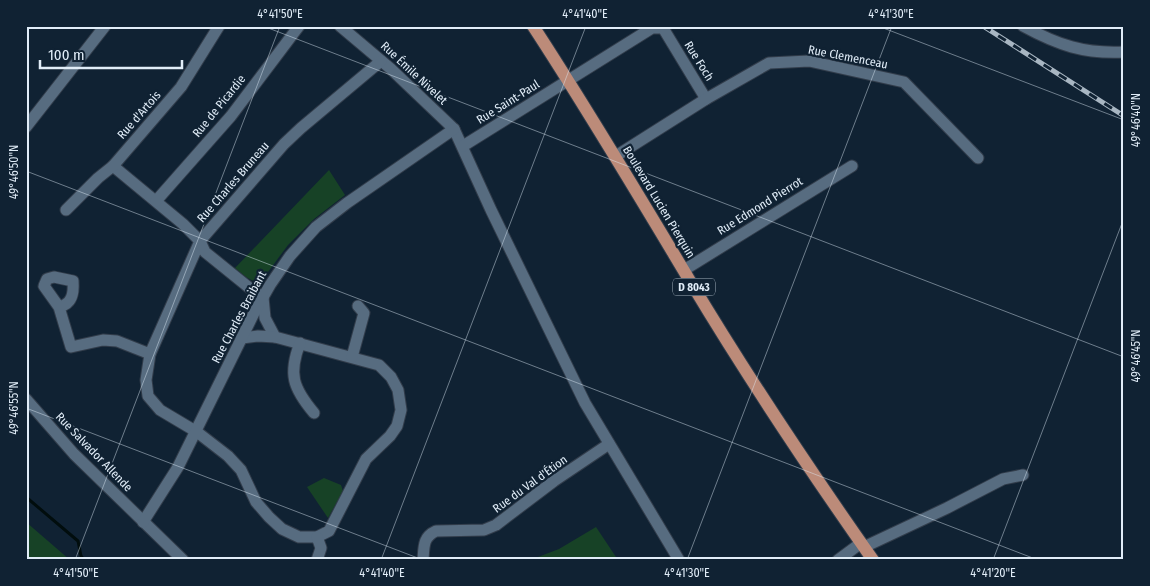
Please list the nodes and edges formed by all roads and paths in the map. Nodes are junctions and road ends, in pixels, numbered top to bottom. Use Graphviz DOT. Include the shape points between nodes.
graph roads {
  1 [pos="105,26"];
  2 [pos="219,26"];
  3 [pos="299,26"];
  4 [pos="340,26"];
  5 [pos="534,26"];
  6 [pos="1023,26"];
  7 [pos="1124,52"];
  8 [pos="381,61"];
  9 [pos="568,80"];
  10 [pos="706,99"];
  11 [pos="26,127"];
  12 [pos="454,129"];
  13 [pos="462,146"];
  14 [pos="616,156"];
  15 [pos="978,158"];
  16 [pos="113,166"];
  17 [pos="852,166"];
  18 [pos="156,201"];
  19 [pos="66,210"];
  20 [pos="200,241"];
  21 [pos="684,270"];
  22 [pos="263,297"];
  23 [pos="358,306"];
  24 [pos="59,307"];
  25 [pos="276,336"];
  26 [pos="242,338"];
  27 [pos="300,343"];
  28 [pos="150,354"];
  29 [pos="352,357"];
  30 [pos="26,399"];
  31 [pos="314,413"];
  32 [pos="196,432"];
  33 [pos="609,444"];
  34 [pos="1023,474"];
  35 [pos="142,522"];
  36 [pos="317,537"];
  37 [pos="862,545"];
  38 [pos="183,560"];
  39 [pos="317,560"];
  40 [pos="423,560"];
  41 [pos="679,560"];
  42 [pos="838,560"];
  43 [pos="873,560"];
  1 -- 11 [label="street"];
  2 -- 16 [label="street, Rue d'Artois" via="181,86"];
  3 -- 18 [label="street, Rue de Picardie" via="231,116"];
  4 -- 8 [label="street, Rue Émile Nivelet"];
  5 -- 9 [label="main road, Boulevard Lucien Pierquin / D 8043"];
  6 -- 7 [label="street" via="1058,44 1076,49"];
  8 -- 12 [label="street, Rue Émile Nivelet"];
  8 -- 20 [label="street, Rue Charles Bruneau" via="284,144"];
  9 -- 10 [label="street, Rue Foch" via="652,28 663,28"];
  9 -- 13 [label="street, Rue Saint-Paul"];
  9 -- 14 [label="main road, Boulevard Lucien Pierquin / D 8043"];
  10 -- 14 [label="street, Rue Clemenceau"];
  10 -- 15 [label="street, Rue Clemenceau" via="769,63 809,61 828,65 904,82"];
  12 -- 13 [label="street, Rue Émile Nivelet"];
  12 -- 22 [label="street, Rue Charles Braibant" via="316,227 290,256"];
  13 -- 33 [label="street, Rue Émile Nivelet" via="490,210"];
  14 -- 21 [label="main road, Boulevard Lucien Pierquin / D 8043"];
  16 -- 18 [label="street"];
  16 -- 19 [label="street, Rue d'Artois"];
  17 -- 21 [label="street, Rue Edmond Pierrot"];
  18 -- 20 [label="street"];
  20 -- 22 [label="street" via="206,252"];
  20 -- 28 [label="street, Rue Charles Bruneau"];
  21 -- 37 [label="main road, Boulevard Lucien Pierquin / D 8043" via="766,403"];
  22 -- 25 [label="street" via="264,318"];
  22 -- 26 [label="street, Rue Charles Braibant"];
  23 -- 29 [label="street" via="364,313"];
  24 -- 28 [label="street" via="71,347 103,340 117,341"];
  25 -- 26 [label="street"];
  25 -- 27 [label="street"];
  26 -- 32 [label="street, Rue Charles Braibant"];
  27 -- 29 [label="street"];
  27 -- 31 [label="street" via="293,361 294,377 300,397"];
  28 -- 32 [label="street, Rue Charles Bruneau" via="146,380 148,396 160,410"];
  29 -- 36 [label="street" via="379,366 391,376 398,390 401,410 397,426 366,460 329,531"];
  30 -- 35 [label="street, Rue Salvador Allende" via="74,454"];
  32 -- 35 [label="street, Rue Charles Braibant" via="178,467"];
  32 -- 36 [label="street, Rue Charles Bruneau" via="228,456 240,470 256,502 282,529 299,537"];
  33 -- 40 [label="street, Rue du Val d'Étion" via="496,525 484,530 429,534 424,542"];
  33 -- 41 [label="street, Rue Émile Nivelet"];
  34 -- 37 [label="street" via="1003,479 947,508"];
  35 -- 38 [label="street, Rue Salvador Allende"];
  36 -- 39 [label="street" via="321,548"];
  37 -- 42 [label="street"];
  37 -- 43 [label="main road, D 8043"];
}
